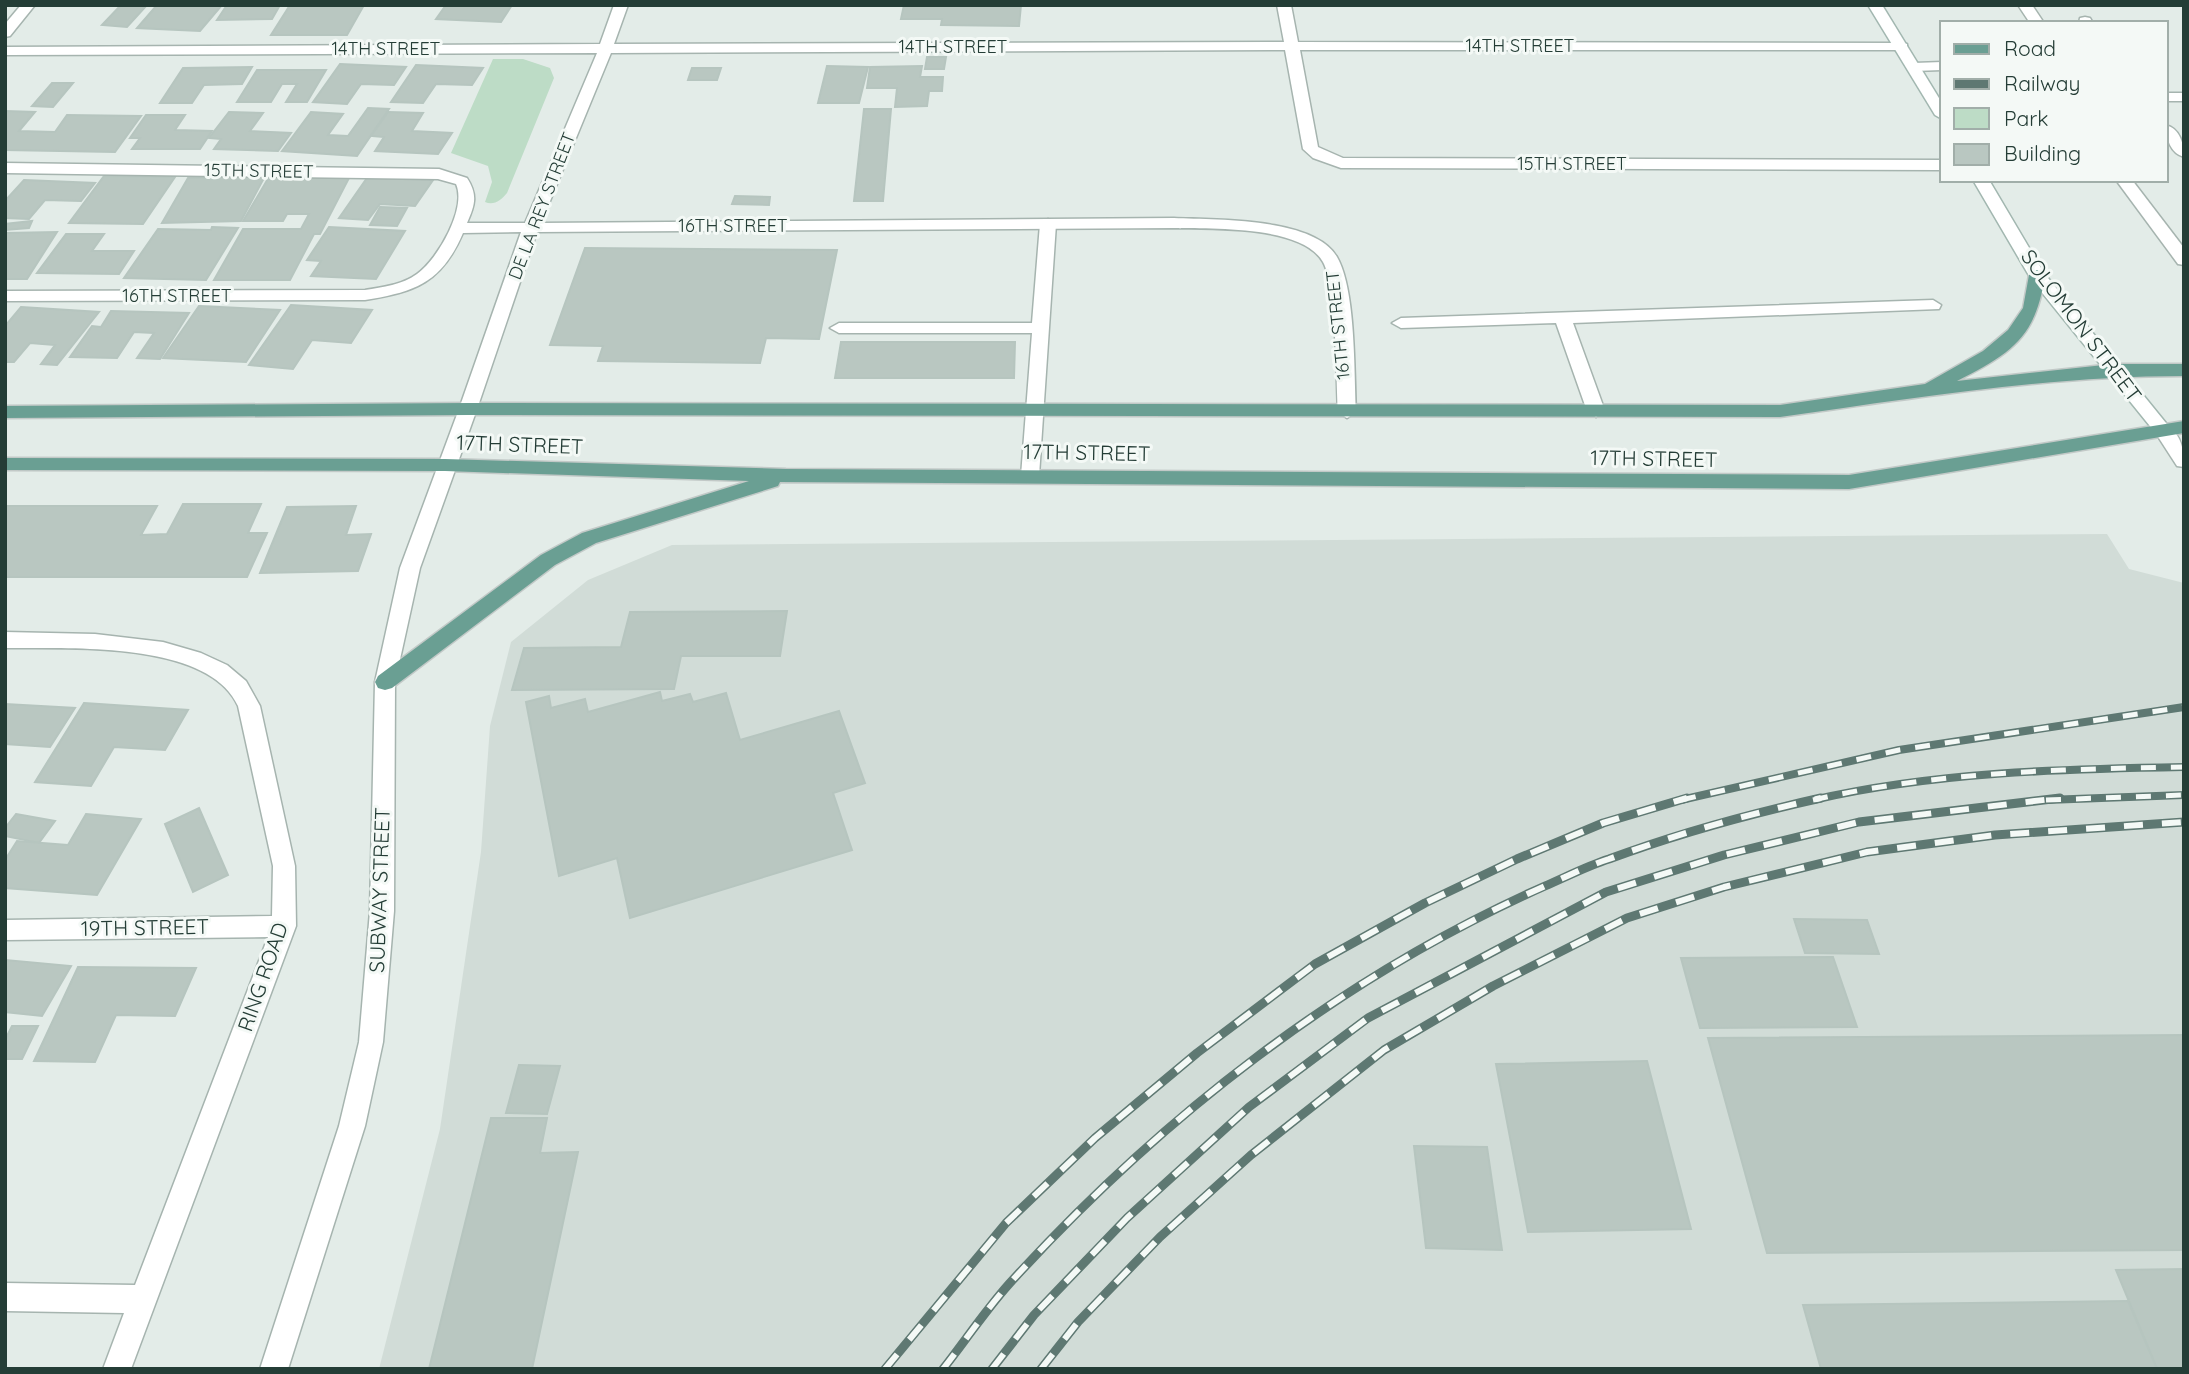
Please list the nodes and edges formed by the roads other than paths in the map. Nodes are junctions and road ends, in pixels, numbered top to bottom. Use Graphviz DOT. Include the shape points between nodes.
graph roads {
  1 [pos="28,5"];
  2 [pos="621,5"];
  3 [pos="1284,5"];
  4 [pos="1875,5"];
  5 [pos="2025,5"];
  6 [pos="2036,21"];
  7 [pos="5,33"];
  8 [pos="1292,46"];
  9 [pos="1902,47"];
  10 [pos="606,48"];
  11 [pos="5,51"];
  12 [pos="1940,66"];
  13 [pos="1914,67"];
  14 [pos="1940,112"];
  15 [pos="2168,133"];
  16 [pos="2184,153"];
  17 [pos="1940,165"];
  18 [pos="5,168"];
  19 [pos="1982,182"];
  20 [pos="2126,182"];
  21 [pos="1048,224"];
  22 [pos="531,227"];
  23 [pos="457,228"];
  24 [pos="2184,260"];
  25 [pos="2037,275"];
  26 [pos="5,296"];
  27 [pos="1933,305"];
  28 [pos="1563,318"];
  29 [pos="1401,323"];
  30 [pos="839,328"];
  31 [pos="1041,328"];
  32 [pos="2113,370"];
  33 [pos="2184,370"];
  34 [pos="1925,390"];
  35 [pos="468,409"];
  36 [pos="1035,410"];
  37 [pos="1596,411"];
  38 [pos="5,412"];
  39 [pos="1347,412"];
  40 [pos="2184,427"];
  41 [pos="2164,432"];
  42 [pos="2184,461"];
  43 [pos="5,464"];
  44 [pos="445,465"];
  45 [pos="786,475"];
  46 [pos="1030,476"];
  47 [pos="5,640"];
  48 [pos="385,682"];
  49 [pos="284,926"];
  50 [pos="5,930"];
  51 [pos="5,1297"];
  52 [pos="143,1298"];
  53 [pos="117,1369"];
  54 [pos="274,1369"];
  1 -- 7 [label="street"];
  2 -- 10 [label="street, DE LA REY STREET"];
  3 -- 8 [label="street"];
  4 -- 9 [label="street"];
  5 -- 6 [label="street"];
  8 -- 9 [label="street, 14TH STREET"];
  8 -- 10 [label="street, 14TH STREET"];
  8 -- 17 [label="street, 15TH STREET" via="1311,149 1341,163"];
  9 -- 13 [label="street"];
  10 -- 11 [label="street, 14TH STREET"];
  10 -- 22 [label="street, DE LA REY STREET"];
  12 -- 13 [label="street"];
  13 -- 14 [label="street"];
  15 -- 16 [label="street"];
  18 -- 23 [label="street, 15TH STREET" via="439,174 462,181 467,192 468,202"];
  19 -- 25 [label="street, SOLOMON STREET"];
  20 -- 24 [label="street"];
  21 -- 22 [label="street, 16TH STREET"];
  21 -- 31 [label="street"];
  21 -- 39 [label="street, 16TH STREET" via="1241,227 1282,232 1317,247 1330,259 1337,287"];
  22 -- 23 [label="street, 16TH STREET"];
  22 -- 35 [label="street, DE LA REY STREET"];
  23 -- 26 [label="street, 16TH STREET" via="432,273 396,291"];
  25 -- 32 [label="street, SOLOMON STREET"];
  25 -- 34 [label="main road" via="2032,307 2017,331 1991,354"];
  27 -- 28 [label="street"];
  28 -- 29 [label="street"];
  28 -- 37 [label="street"];
  30 -- 31 [label="street"];
  31 -- 36 [label="street"];
  32 -- 33 [label="main road, 17TH STREET"];
  32 -- 34 [label="main road, 17TH STREET"];
  32 -- 41 [label="street, SOLOMON STREET"];
  34 -- 37 [label="main road, 17TH STREET" via="1780,411"];
  35 -- 36 [label="main road, 17TH STREET"];
  35 -- 38 [label="main road, 17TH STREET"];
  35 -- 44 [label="street, SUBWAY STREET"];
  36 -- 39 [label="main road, 17TH STREET"];
  36 -- 46 [label="street"];
  37 -- 39 [label="main road, 17TH STREET"];
  40 -- 41 [label="main road, 17TH STREET"];
  41 -- 42 [label="street, SOLOMON STREET"];
  41 -- 46 [label="main road, 17TH STREET" via="1849,482"];
  43 -- 44 [label="main road, 17TH STREET"];
  44 -- 45 [label="main road, 17TH STREET"];
  44 -- 48 [label="street, SUBWAY STREET" via="410,568"];
  45 -- 46 [label="main road, 17TH STREET"];
  45 -- 48 [label="main road" via="628,524 548,560"];
  47 -- 49 [label="street, RING ROAD" via="173,651 210,666 239,686 249,706 284,866"];
  48 -- 54 [label="street, SUBWAY STREET" via="382,911 371,1042 352,1126"];
  49 -- 50 [label="street, 19TH STREET"];
  49 -- 52 [label="street, RING ROAD"];
  51 -- 52 [label="street"];
  52 -- 53 [label="street, RING ROAD"];
}
